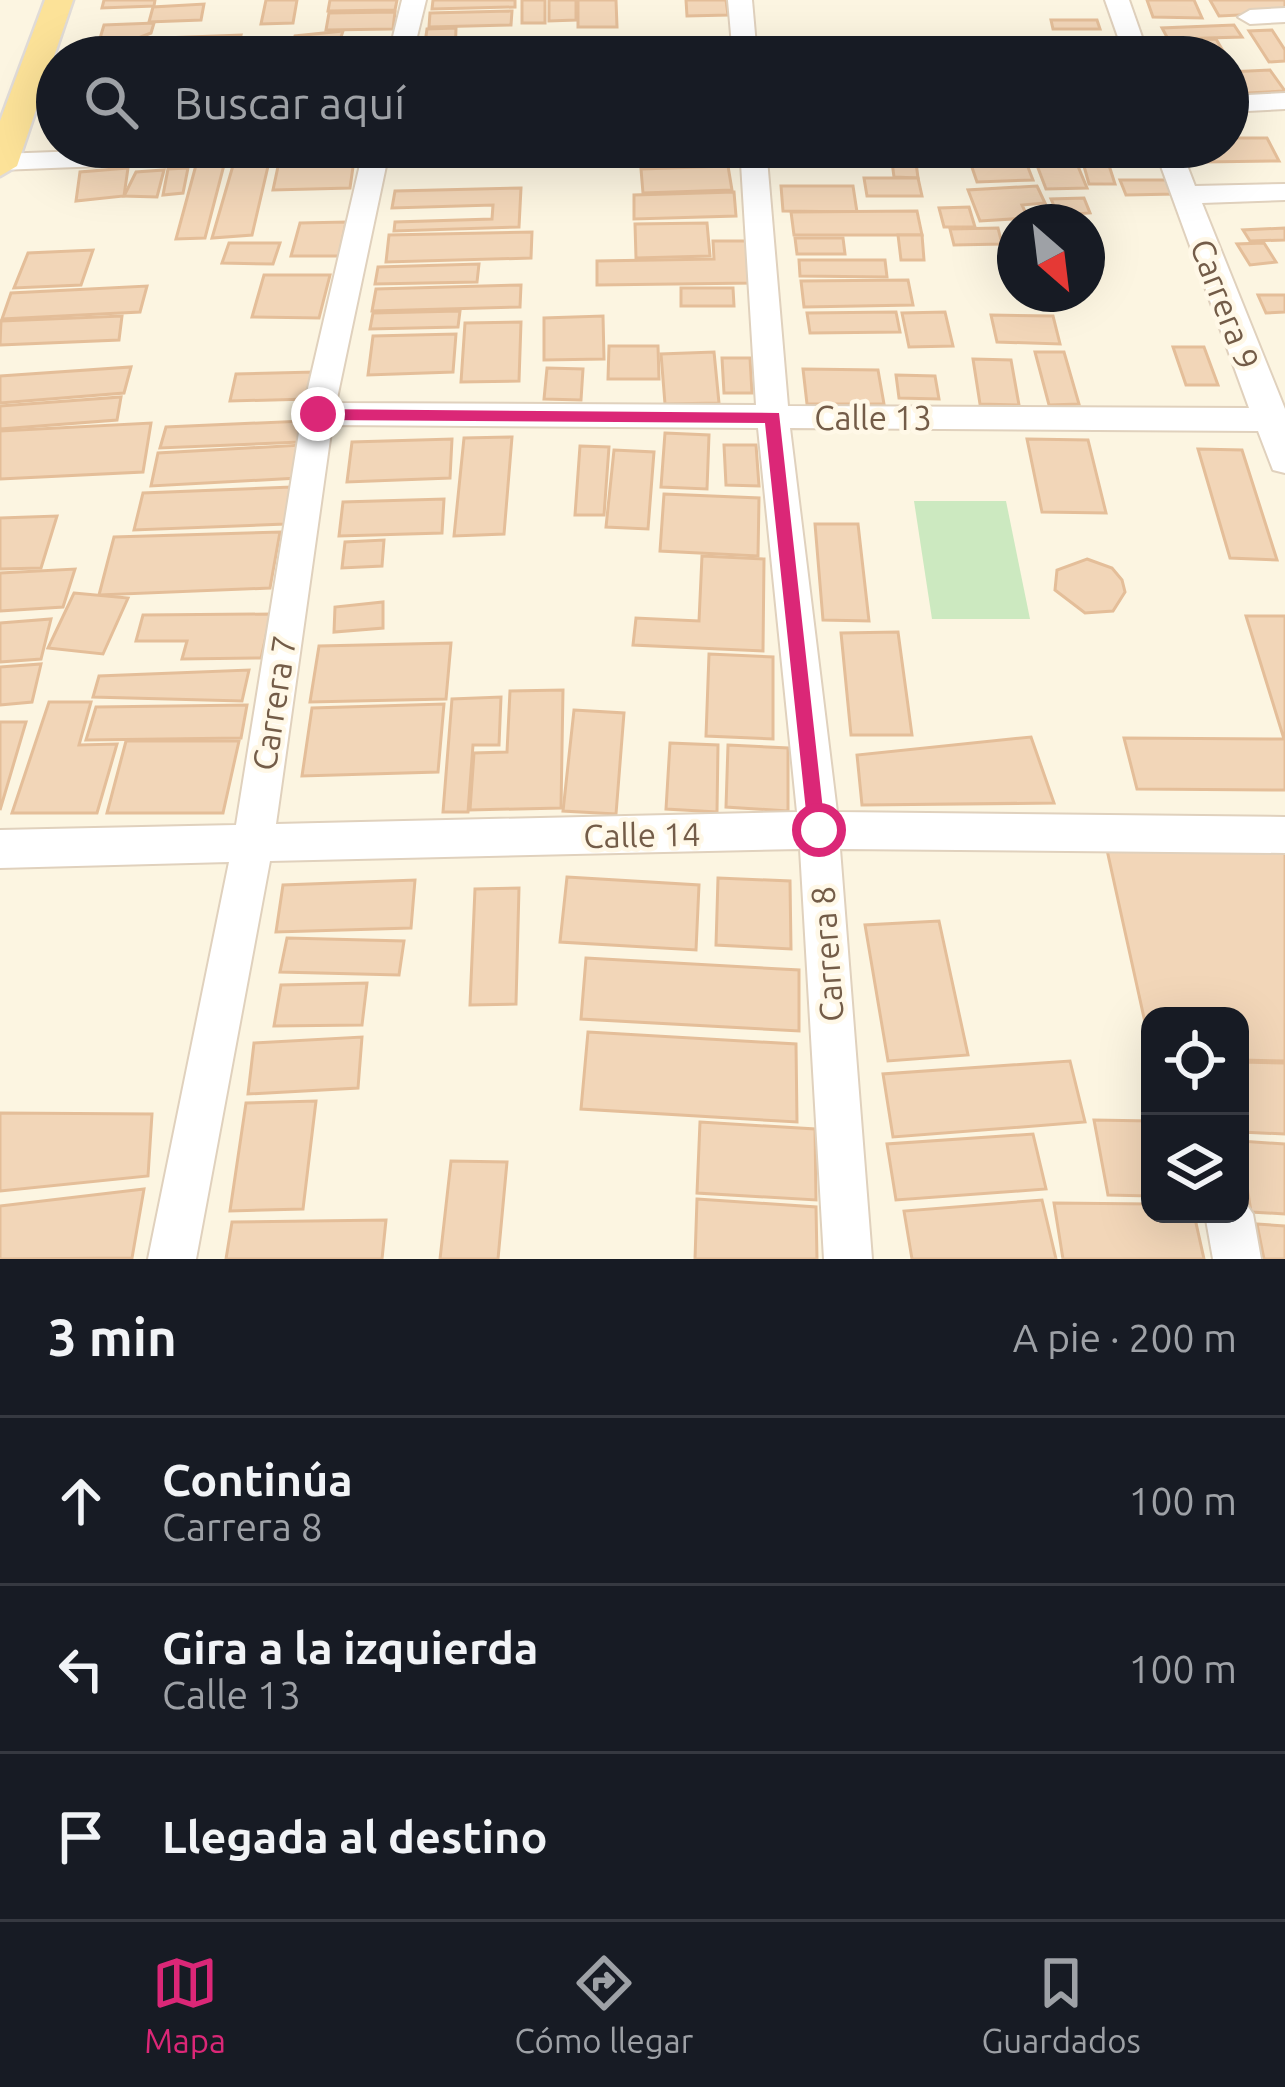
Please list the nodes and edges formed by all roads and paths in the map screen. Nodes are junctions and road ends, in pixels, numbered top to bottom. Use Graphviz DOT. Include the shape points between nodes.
graph roads {
  1 [pos="59,0"];
  2 [pos="414,0"];
  3 [pos="740,0"];
  4 [pos="1117,0"];
  5 [pos="1285,16"];
  6 [pos="1250,17"];
  7 [pos="46,36"];
  8 [pos="405,36"];
  9 [pos="743,36"];
  10 [pos="1129,36"];
  11 [pos="36,64"];
  12 [pos="1285,101"];
  13 [pos="1249,103"];
  14 [pos="36,161"];
  15 [pos="0,163"];
  16 [pos="372,168"];
  17 [pos="754,168"];
  18 [pos="1174,168"];
  19 [pos="1285,191"];
  20 [pos="1182,195"];
  21 [pos="318,414"];
  22 [pos="773,417"];
  23 [pos="1277,420"];
  24 [pos="1285,461"];
  25 [pos="819,830"];
  26 [pos="1285,835"];
  27 [pos="253,844"];
  28 [pos="0,849"];
  29 [pos="1231,1223"];
  30 [pos="172,1259"];
  31 [pos="848,1259"];
  32 [pos="1237,1259"];
  1 -- 7 [label="main road"];
  2 -- 8 [label="street"];
  3 -- 9 [label="street"];
  4 -- 10 [label="street"];
  5 -- 6 [label="street"];
  11 -- 15 [label="main road"];
  12 -- 13 [label="street"];
  14 -- 15 [label="street"];
  16 -- 21 [label="street, Carrera 7"];
  17 -- 22 [label="street, Carrera 8"];
  18 -- 20 [label="street, Carrera 9"];
  19 -- 20 [label="street"];
  20 -- 23 [label="street, Carrera 9"];
  21 -- 22 [label="street, Calle 13"];
  21 -- 27 [label="street, Carrera 7"];
  22 -- 23 [label="street, Calle 13"];
  22 -- 25 [label="street, Carrera 8"];
  23 -- 24 [label="street, Carrera 9"];
  25 -- 26 [label="street, Calle 14"];
  25 -- 27 [label="street, Calle 14"];
  25 -- 31 [label="street, Carrera 8"];
  27 -- 28 [label="street, Calle 14"];
  27 -- 30 [label="street, Carrera 7"];
  29 -- 32 [label="street"];
}
